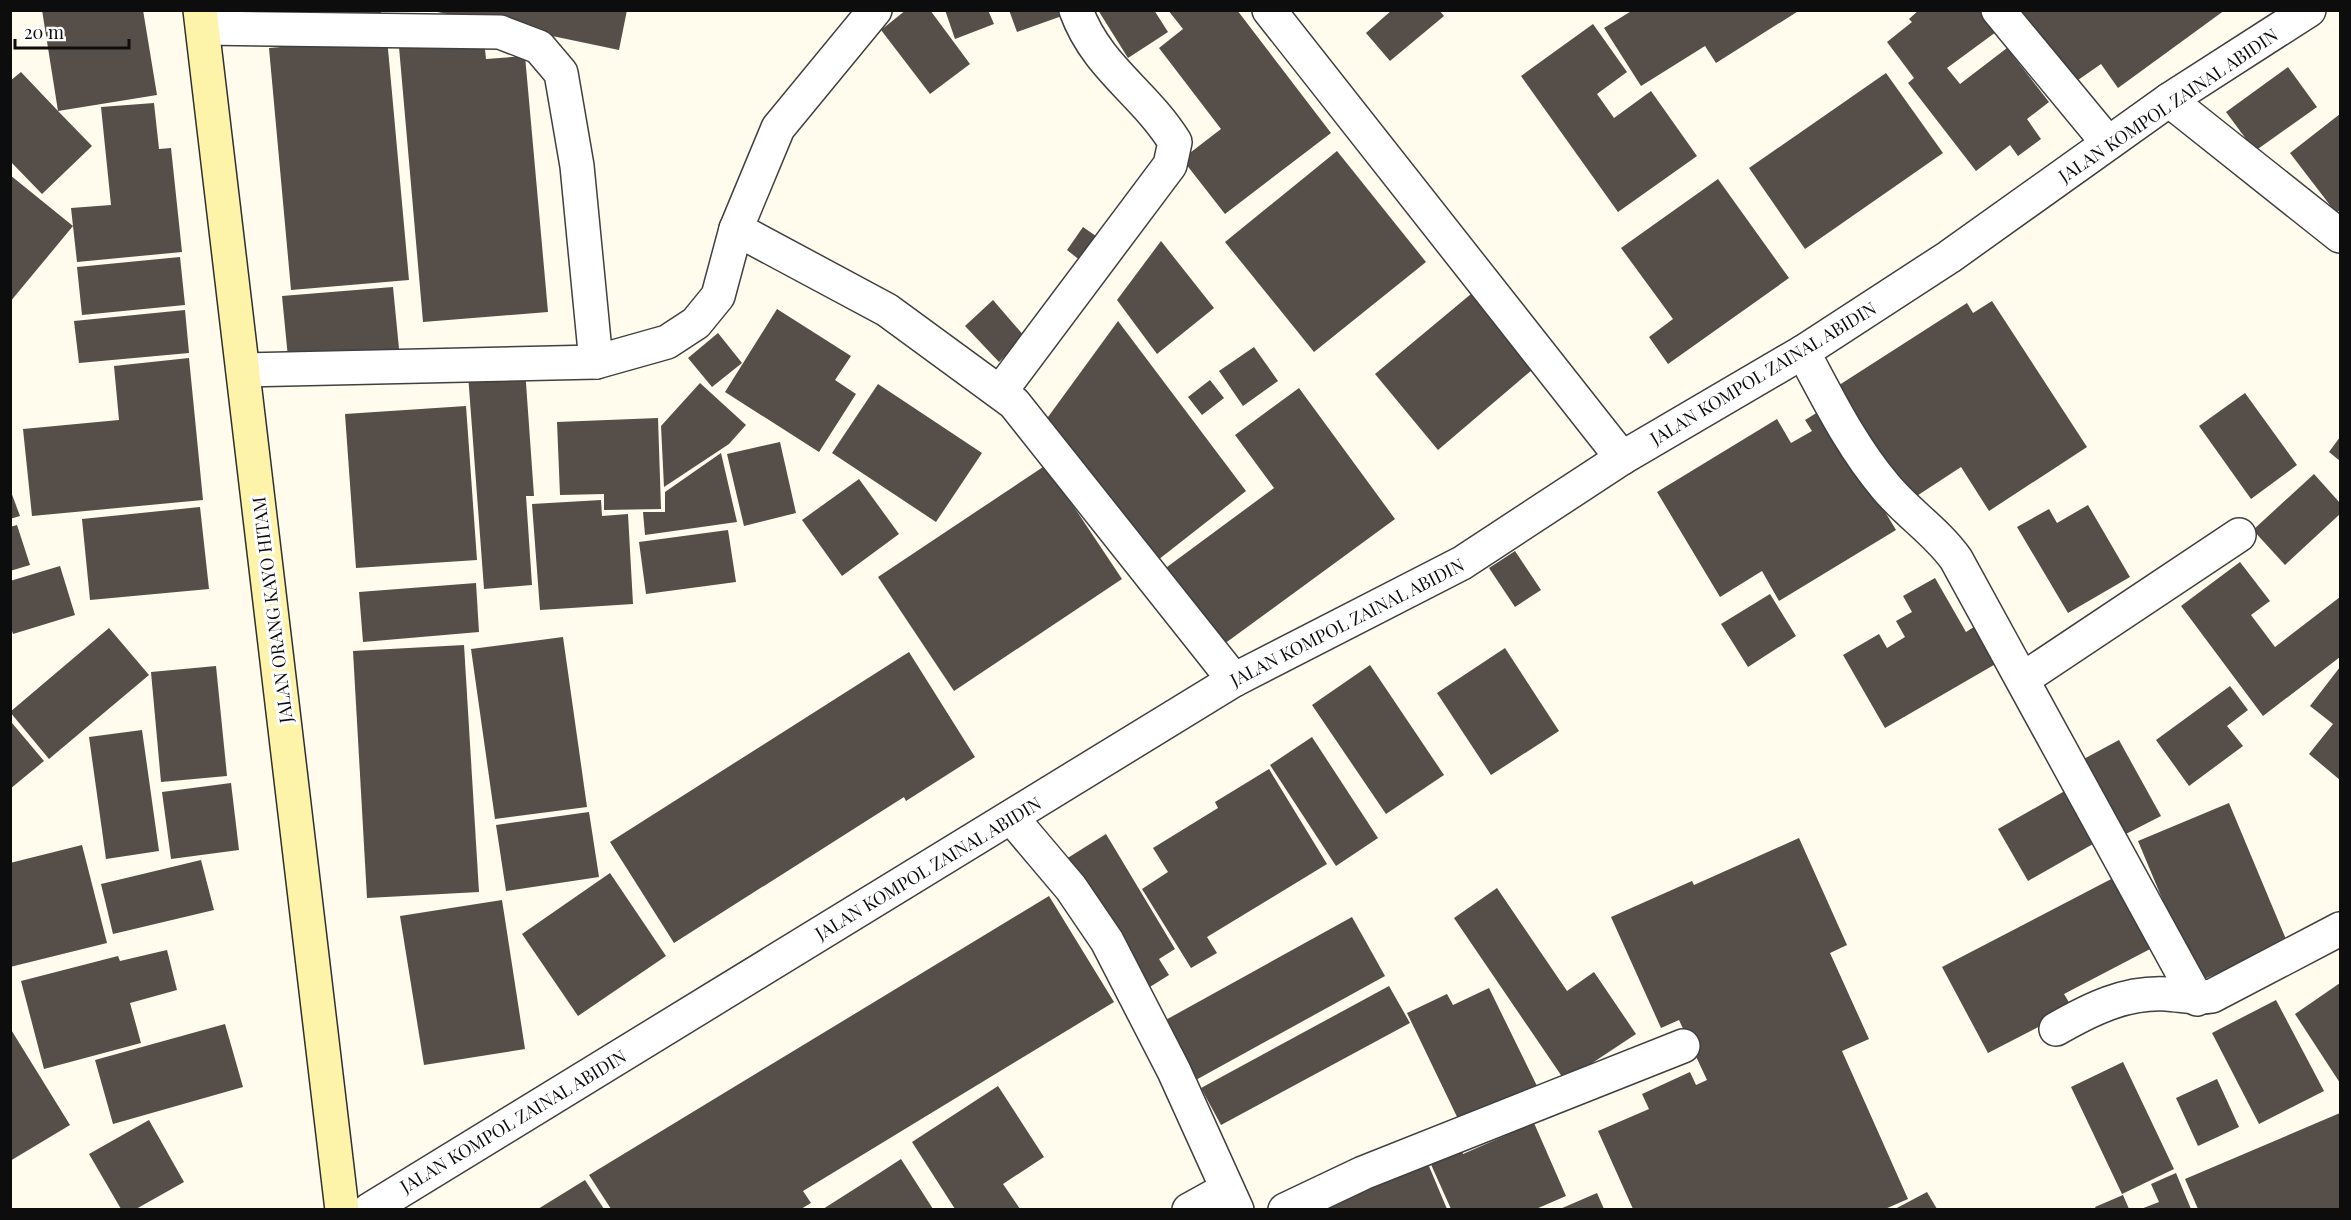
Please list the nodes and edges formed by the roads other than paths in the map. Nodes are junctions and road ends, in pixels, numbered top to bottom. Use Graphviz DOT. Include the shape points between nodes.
graph roads {
  1 [pos="875,10"];
  2 [pos="1076,10"];
  3 [pos="1269,10"];
  4 [pos="1998,10"];
  5 [pos="2309,10"];
  6 [pos="201,19"];
  7 [pos="2169,100"];
  8 [pos="2108,143"];
  9 [pos="736,230"];
  10 [pos="2340,236"];
  11 [pos="1803,352"];
  12 [pos="596,362"];
  13 [pos="243,370"];
  14 [pos="1000,392"];
  15 [pos="1622,458"];
  16 [pos="2239,535"];
  17 [pos="2023,679"];
  18 [pos="1234,680"];
  19 [pos="1011,817"];
  20 [pos="2340,929"];
  21 [pos="2197,999"];
  22 [pos="2056,1029"];
  23 [pos="1683,1046"];
  24 [pos="1232,1199"];
  25 [pos="342,1209"];
  26 [pos="369,1209"];
  27 [pos="1189,1209"];
  28 [pos="1285,1209"];
  1 -- 9 [label="street" via="778,128"];
  2 -- 14 [label="street" via="1107,66 1160,118 1175,142 1170,165"];
  3 -- 15 [label="street"];
  4 -- 8 [label="street"];
  5 -- 7 [label="street, JALAN KOMPOL ZAINAL ABIDIN"];
  6 -- 12 [label="street" via="500,32 539,47 561,73 577,166"];
  6 -- 13 [label="main road, JALAN ORANG KAYO HITAM"];
  7 -- 8 [label="street, JALAN KOMPOL ZAINAL ABIDIN"];
  7 -- 10 [label="street"];
  8 -- 11 [label="street, JALAN KOMPOL ZAINAL ABIDIN" via="1950,257"];
  9 -- 12 [label="street" via="718,296 696,323 667,342"];
  9 -- 14 [label="street" via="888,310"];
  11 -- 15 [label="street, JALAN KOMPOL ZAINAL ABIDIN"];
  11 -- 17 [label="street" via="1851,438 1886,487 1940,537 1956,559"];
  12 -- 13 [label="street"];
  13 -- 25 [label="main road, JALAN ORANG KAYO HITAM"];
  14 -- 18 [label="street" via="1014,403"];
  15 -- 18 [label="street, JALAN KOMPOL ZAINAL ABIDIN" via="1462,563"];
  16 -- 17 [label="street"];
  17 -- 21 [label="street"];
  18 -- 19 [label="street, JALAN KOMPOL ZAINAL ABIDIN"];
  19 -- 24 [label="street" via="1071,888 1107,941 1174,1071"];
  19 -- 26 [label="street, JALAN KOMPOL ZAINAL ABIDIN"];
  20 -- 21 [label="street" via="2212,996"];
  21 -- 22 [label="street" via="2137,995 2093,1007"];
  23 -- 28 [label="street" via="1363,1173"];
  24 -- 27 [label="street"];
}
